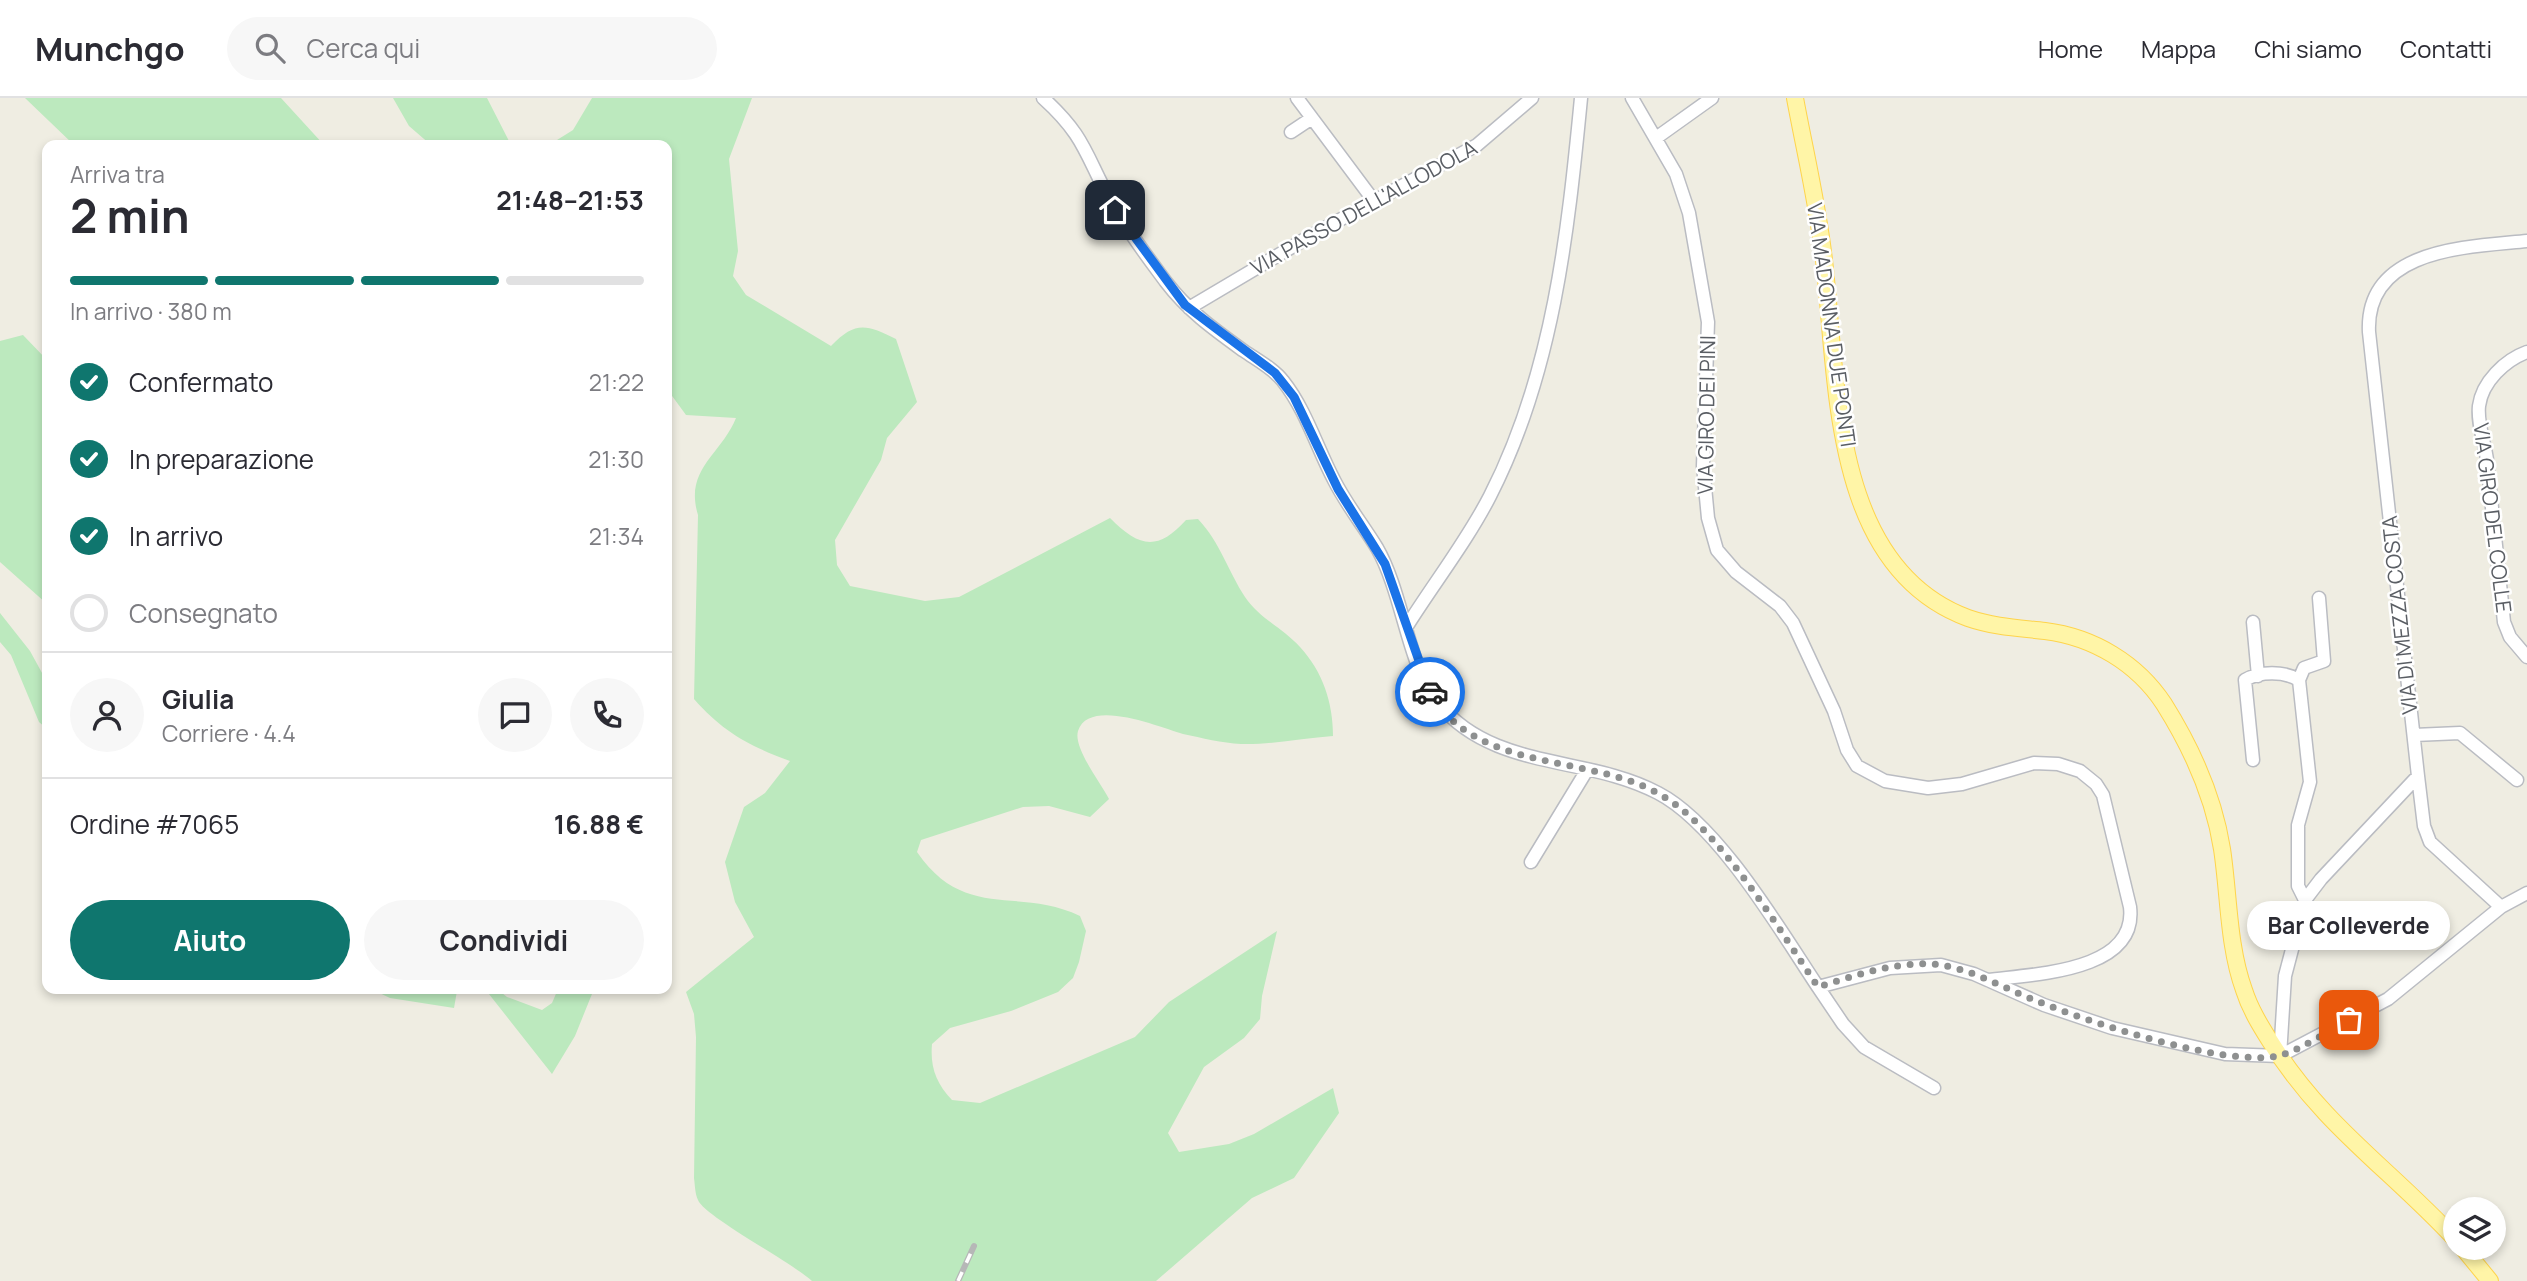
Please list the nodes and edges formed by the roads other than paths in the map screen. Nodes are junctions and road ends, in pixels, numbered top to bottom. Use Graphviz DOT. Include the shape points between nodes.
graph roads {
  1 [pos="1043,98"];
  2 [pos="1297,98"];
  3 [pos="1532,98"];
  4 [pos="1581,98"];
  5 [pos="1632,98"];
  6 [pos="1712,98"];
  7 [pos="1796,98"];
  8 [pos="1312,118"];
  9 [pos="1291,132"];
  10 [pos="1656,138"];
  11 [pos="1374,201"];
  12 [pos="2527,241"];
  13 [pos="1189,308"];
  14 [pos="2527,352"];
  15 [pos="2319,597"];
  16 [pos="2253,622"];
  17 [pos="1407,626"];
  18 [pos="2527,657"];
  19 [pos="2258,676"];
  20 [pos="2299,680"];
  21 [pos="2414,735"];
  22 [pos="2253,760"];
  23 [pos="1587,770"];
  24 [pos="2418,776"];
  25 [pos="2517,780"];
  26 [pos="1531,862"];
  27 [pos="2527,893"];
  28 [pos="2305,900"];
  29 [pos="2501,908"];
  30 [pos="1987,980"];
  31 [pos="1818,987"];
  32 [pos="2280,1056"];
  33 [pos="1934,1088"];
  34 [pos="2443,1228"];
  35 [pos="2473,1260"];
  36 [pos="2490,1281"];
  1 -- 13 [label="street" via="1076,131 1124,225"];
  2 -- 8 [label="street"];
  3 -- 11 [label="street, VIA PASSO DELL'ALLODOLA" via="1477,145"];
  4 -- 17 [label="street" via="1565,248 1520,425 1489,497"];
  5 -- 10 [label="street, VIA GIRO DEI PINI"];
  6 -- 10 [label="street"];
  7 -- 32 [label="main road, VIA MADONNA DUE PONTI" via="1824,256 1841,424 1876,538 1905,577 1943,606 1988,624 2088,642 2120,659 2155,691 2181,734 2211,802 2240,977 2254,1014"];
  8 -- 9 [label="street"];
  8 -- 11 [label="street"];
  10 -- 30 [label="street, VIA GIRO DEI PINI" via="1687,204 1708,322 1703,458 1712,536 1725,561 1793,623 1850,757 1885,781 1928,788 2029,764 2058,764 2088,777 2103,795 2130,907 2126,940 2091,962"];
  11 -- 13 [label="street, VIA PASSO DELL'ALLODOLA"];
  12 -- 21 [label="street, VIA DI MEZZA COSTA" via="2414,259 2384,285 2371,310 2372,358"];
  13 -- 17 [label="street" via="1284,381 1338,489 1385,564"];
  14 -- 18 [label="street, VIA GIRO DEL COLLE" via="2488,383 2479,416 2504,622"];
  15 -- 20 [label="street" via="2324,661 2304,668"];
  16 -- 19 [label="street"];
  17 -- 23 [label="street" via="1432,694 1461,725 1503,749"];
  19 -- 20 [label="street" via="2280,673"];
  19 -- 22 [label="street" via="2247,678 2244,686"];
  20 -- 28 [label="street" via="2310,782 2298,825 2298,886"];
  21 -- 24 [label="street, VIA DI MEZZA COSTA"];
  21 -- 25 [label="street" via="2460,733"];
  23 -- 26 [label="street"];
  23 -- 31 [label="street" via="1654,791 1689,816 1729,862"];
  24 -- 28 [label="street"];
  24 -- 29 [label="street, VIA DI MEZZA COSTA" via="2430,842"];
  27 -- 29 [label="street"];
  28 -- 32 [label="street" via="2285,976"];
  29 -- 32 [label="street" via="2388,999"];
  30 -- 31 [label="street" via="1960,969 1918,964"];
  30 -- 32 [label="street" via="2112,1028 2225,1055"];
  31 -- 33 [label="street" via="1864,1047"];
  32 -- 34 [label="main road, VIA MADONNA DUE PONTI" via="2336,1128"];
  35 -- 36 [label="main road"];
}
